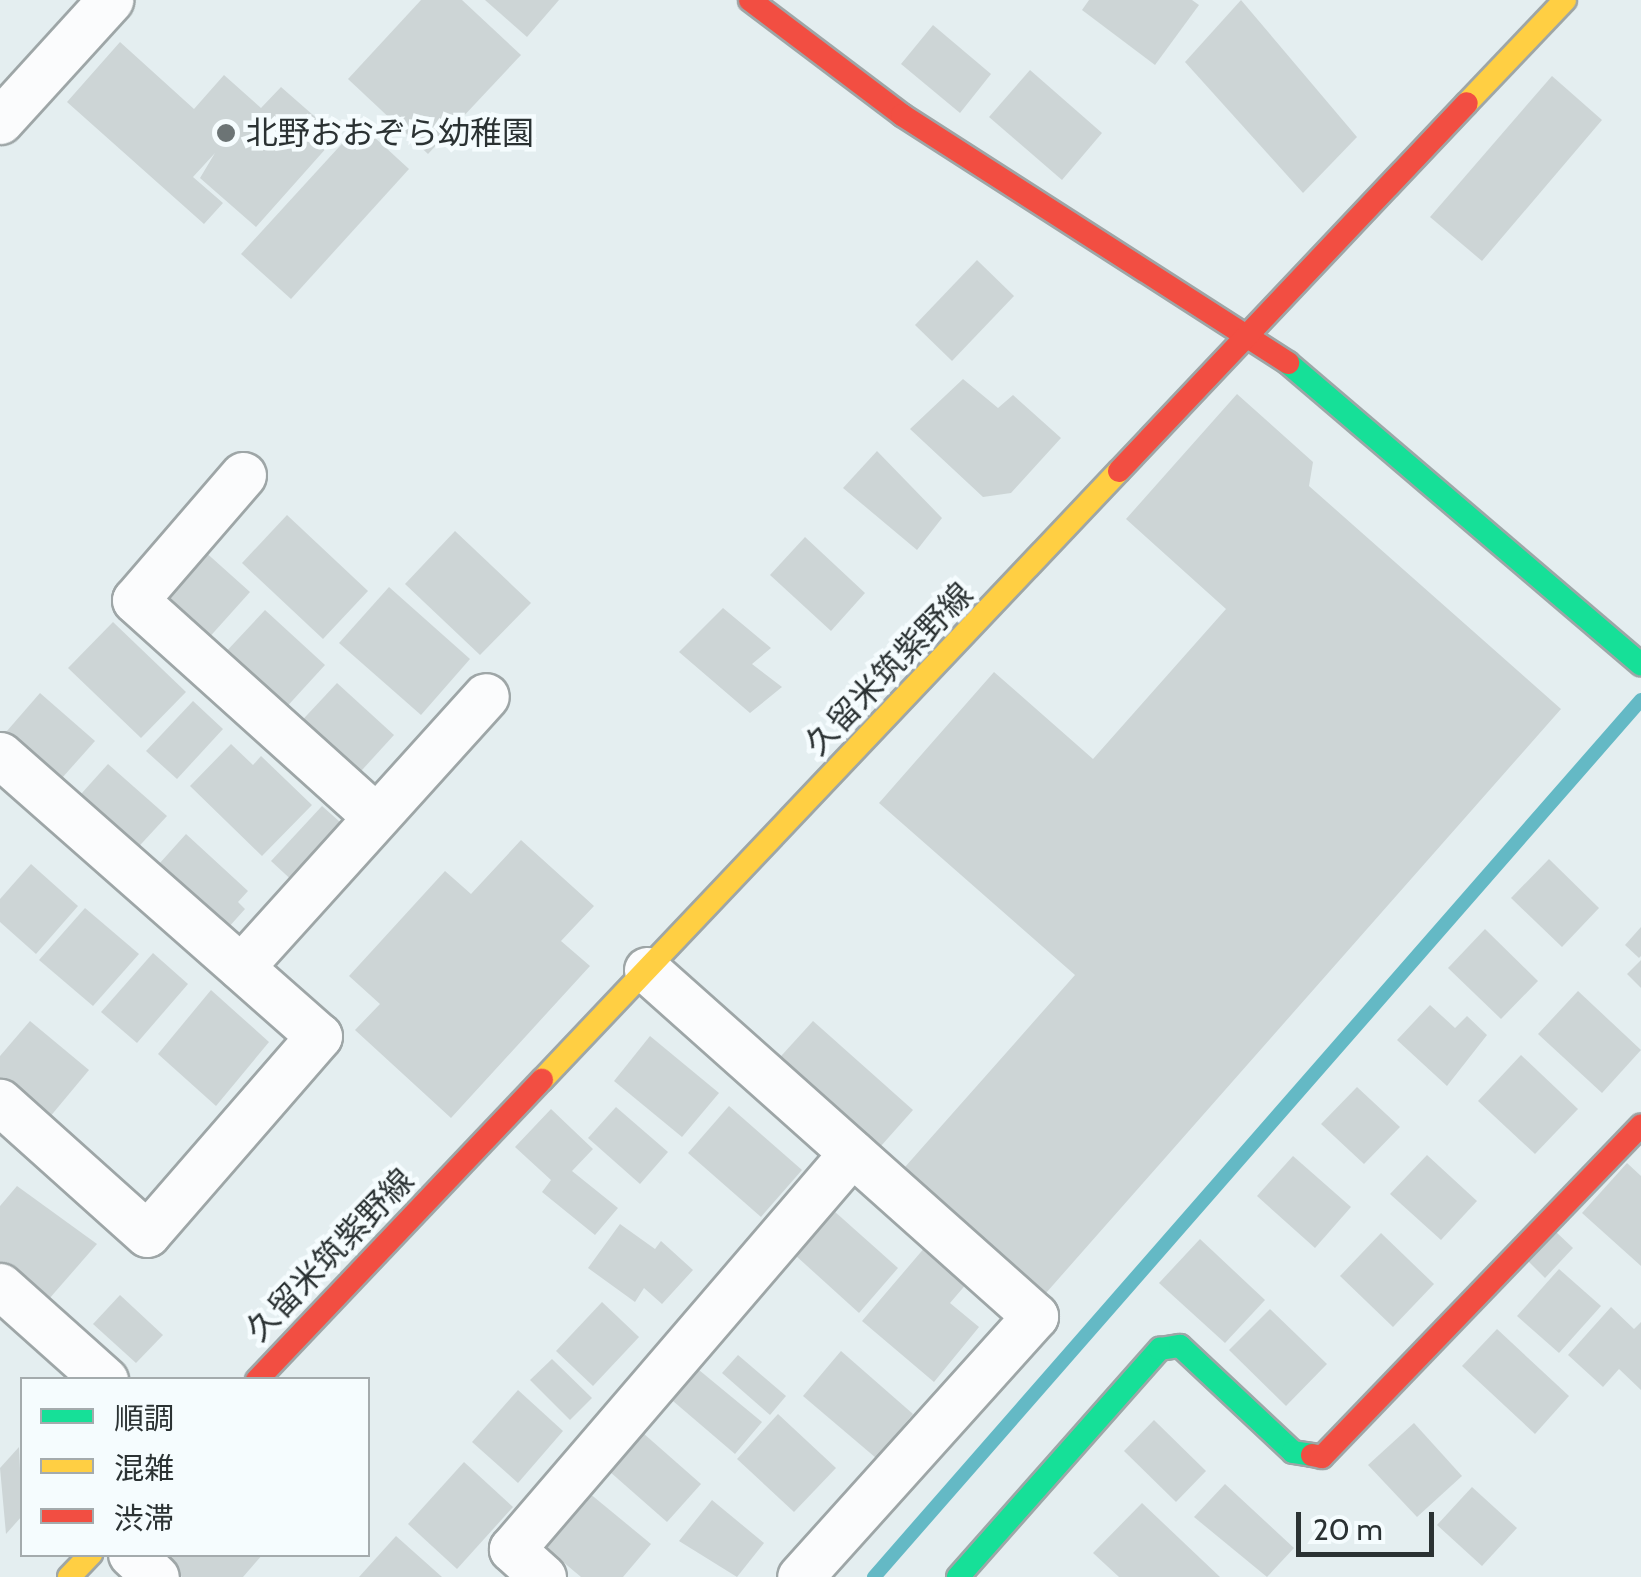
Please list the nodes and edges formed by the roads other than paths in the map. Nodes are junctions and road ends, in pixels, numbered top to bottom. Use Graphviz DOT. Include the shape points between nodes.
graph roads {
  1 [pos="110,0"];
  2 [pos="750,0"];
  3 [pos="1566,0"];
  4 [pos="0,121"];
  5 [pos="1254,334"];
  6 [pos="243,475"];
  7 [pos="1641,664"];
  8 [pos="486,696"];
  9 [pos="0,755"];
  10 [pos="376,817"];
  11 [pos="241,967"];
  12 [pos="647,970"];
  13 [pos="0,1102"];
  14 [pos="1641,1126"];
  15 [pos="852,1153"];
  16 [pos="0,1286"];
  17 [pos="102,1377"];
  18 [pos="260,1377"];
  19 [pos="87,1557"];
  20 [pos="134,1557"];
  21 [pos="69,1577"];
  22 [pos="156,1577"];
  23 [pos="543,1577"];
  24 [pos="800,1577"];
  25 [pos="958,1577"];
  1 -- 4 [label="street"];
  2 -- 5 [label="street" via="902,115"];
  3 -- 5 [label="street, 久留米筑紫野線"];
  5 -- 7 [label="street"];
  5 -- 12 [label="street, 久留米筑紫野線"];
  6 -- 10 [label="street" via="135,600"];
  8 -- 10 [label="street"];
  9 -- 11 [label="street"];
  10 -- 11 [label="street"];
  11 -- 13 [label="street" via="319,1036 147,1234"];
  12 -- 15 [label="street"];
  12 -- 18 [label="street, 久留米筑紫野線"];
  14 -- 25 [label="street" via="1322,1458 1293,1452 1180,1346 1160,1349"];
  15 -- 23 [label="street" via="512,1549"];
  15 -- 24 [label="street" via="1035,1316"];
  16 -- 17 [label="street"];
  19 -- 21 [label="street"];
  20 -- 22 [label="street"];
}
